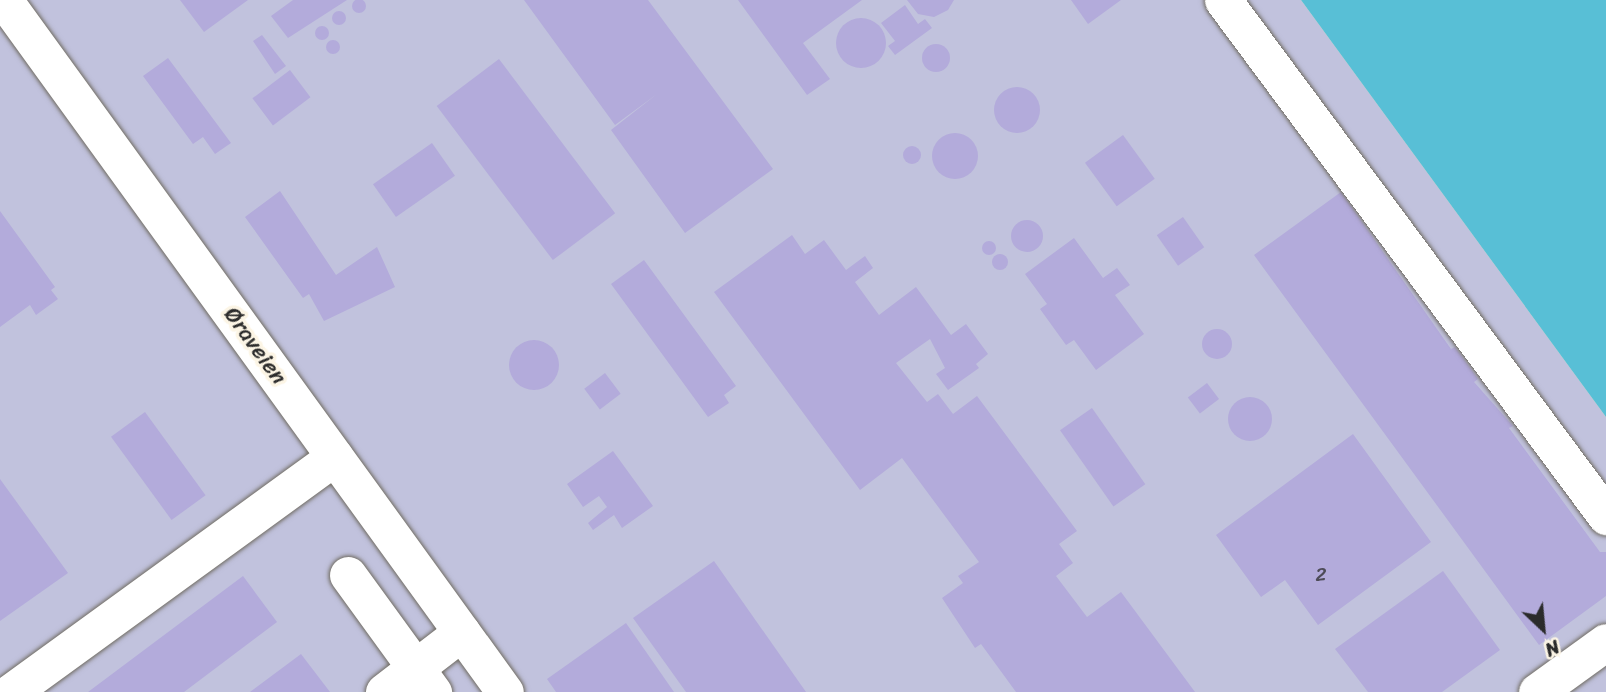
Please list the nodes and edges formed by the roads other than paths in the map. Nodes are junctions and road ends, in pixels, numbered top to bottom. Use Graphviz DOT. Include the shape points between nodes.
graph roads {
  1 [pos="5,0"];
  2 [pos="1223,0"];
  3 [pos="335,457"];
  4 [pos="1606,516"];
  5 [pos="348,575"];
  6 [pos="462,632"];
  7 [pos="1606,642"];
  8 [pos="424,680"];
  9 [pos="11,692"];
  10 [pos="384,692"];
  11 [pos="505,692"];
  12 [pos="1536,692"];
  1 -- 3 [label="street, Øraveien"];
  2 -- 4 [label="street"];
  3 -- 6 [label="street, Øraveien"];
  3 -- 9 [label="street"];
  5 -- 8 [label="street"];
  6 -- 8 [label="street"];
  6 -- 11 [label="street, Øraveien"];
  7 -- 12 [label="street"];
  8 -- 10 [label="street"];
}
